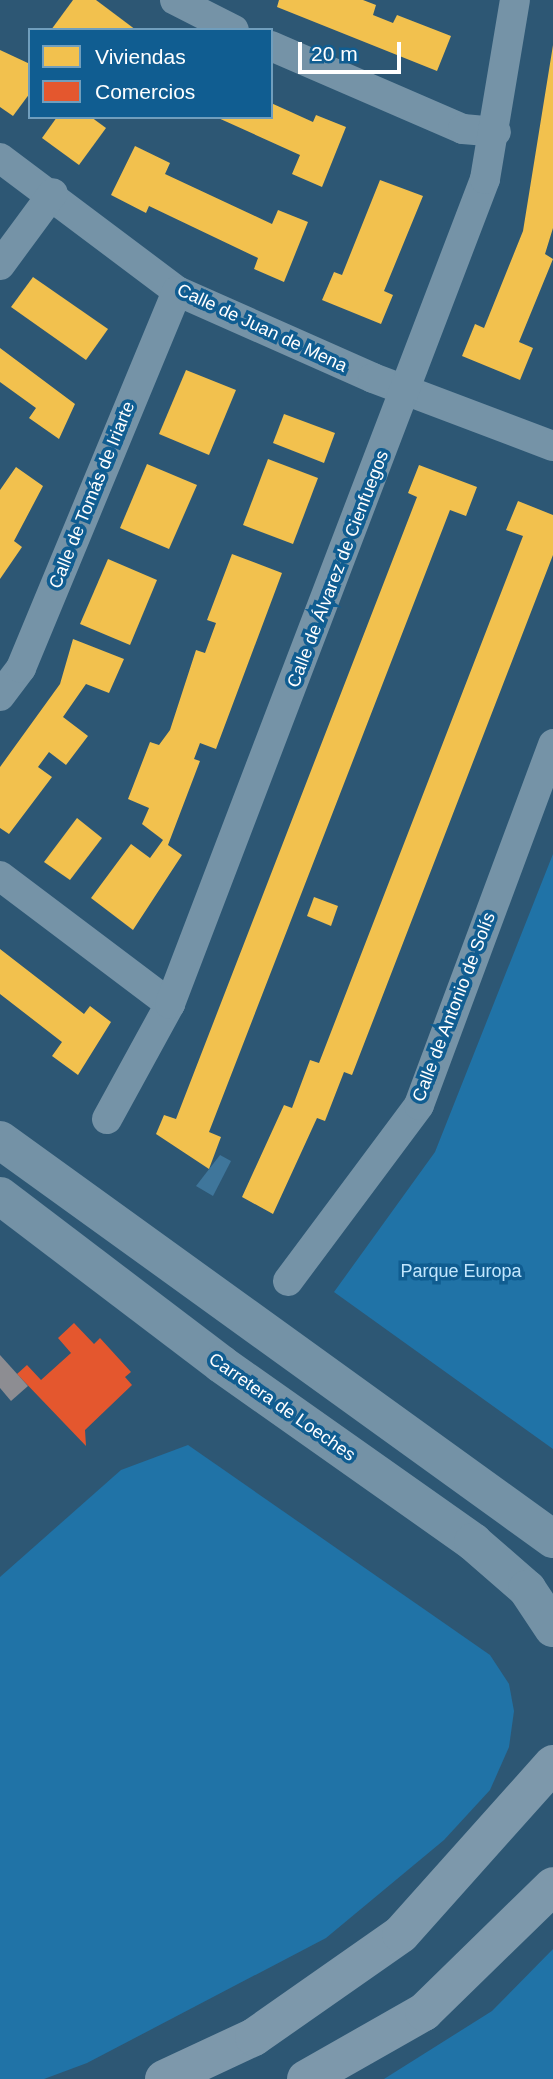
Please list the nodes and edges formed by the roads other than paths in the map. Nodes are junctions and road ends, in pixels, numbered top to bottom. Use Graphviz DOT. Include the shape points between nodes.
graph roads {
  1 [pos="175,0"];
  2 [pos="515,0"];
  3 [pos="230,28"];
  4 [pos="273,47"];
  5 [pos="496,132"];
  6 [pos="0,158"];
  7 [pos="53,193"];
  8 [pos="0,265"];
  9 [pos="177,291"];
  10 [pos="407,391"];
  11 [pos="553,446"];
  12 [pos="0,696"];
  13 [pos="553,744"];
  14 [pos="0,876"];
  15 [pos="170,1004"];
  16 [pos="107,1119"];
  17 [pos="0,1140"];
  18 [pos="0,1196"];
  19 [pos="288,1281"];
  20 [pos="553,1539"];
  21 [pos="553,1628"];
  22 [pos="553,1764"];
  23 [pos="553,1886"];
  24 [pos="164,2079"];
  25 [pos="306,2079"];
  1 -- 3 [label="street"];
  2 -- 5 [label="street, Calle de Álvarez de Cienfuegos"];
  4 -- 5 [label="street" via="463,130"];
  5 -- 10 [label="street, Calle de Álvarez de Cienfuegos"];
  6 -- 7 [label="street, Calle de Juan de Mena"];
  7 -- 8 [label="street"];
  7 -- 9 [label="street, Calle de Juan de Mena"];
  9 -- 10 [label="street, Calle de Juan de Mena"];
  9 -- 12 [label="street, Calle de Tomás de Iriarte" via="21,668"];
  10 -- 11 [label="street, Calle de Juan de Mena"];
  10 -- 15 [label="street, Calle de Álvarez de Cienfuegos"];
  13 -- 19 [label="street, Calle de Antonio de Solís" via="419,1105"];
  14 -- 15 [label="street"];
  15 -- 16 [label="street, Calle de Álvarez de Cienfuegos"];
  17 -- 20 [label="main road"];
  18 -- 21 [label="main road, Carretera de Loeches" via="221,1364 472,1542 527,1589"];
  22 -- 24 [label="main road" via="401,1934 254,2037"];
  23 -- 25 [label="main road" via="425,2012"];
}
